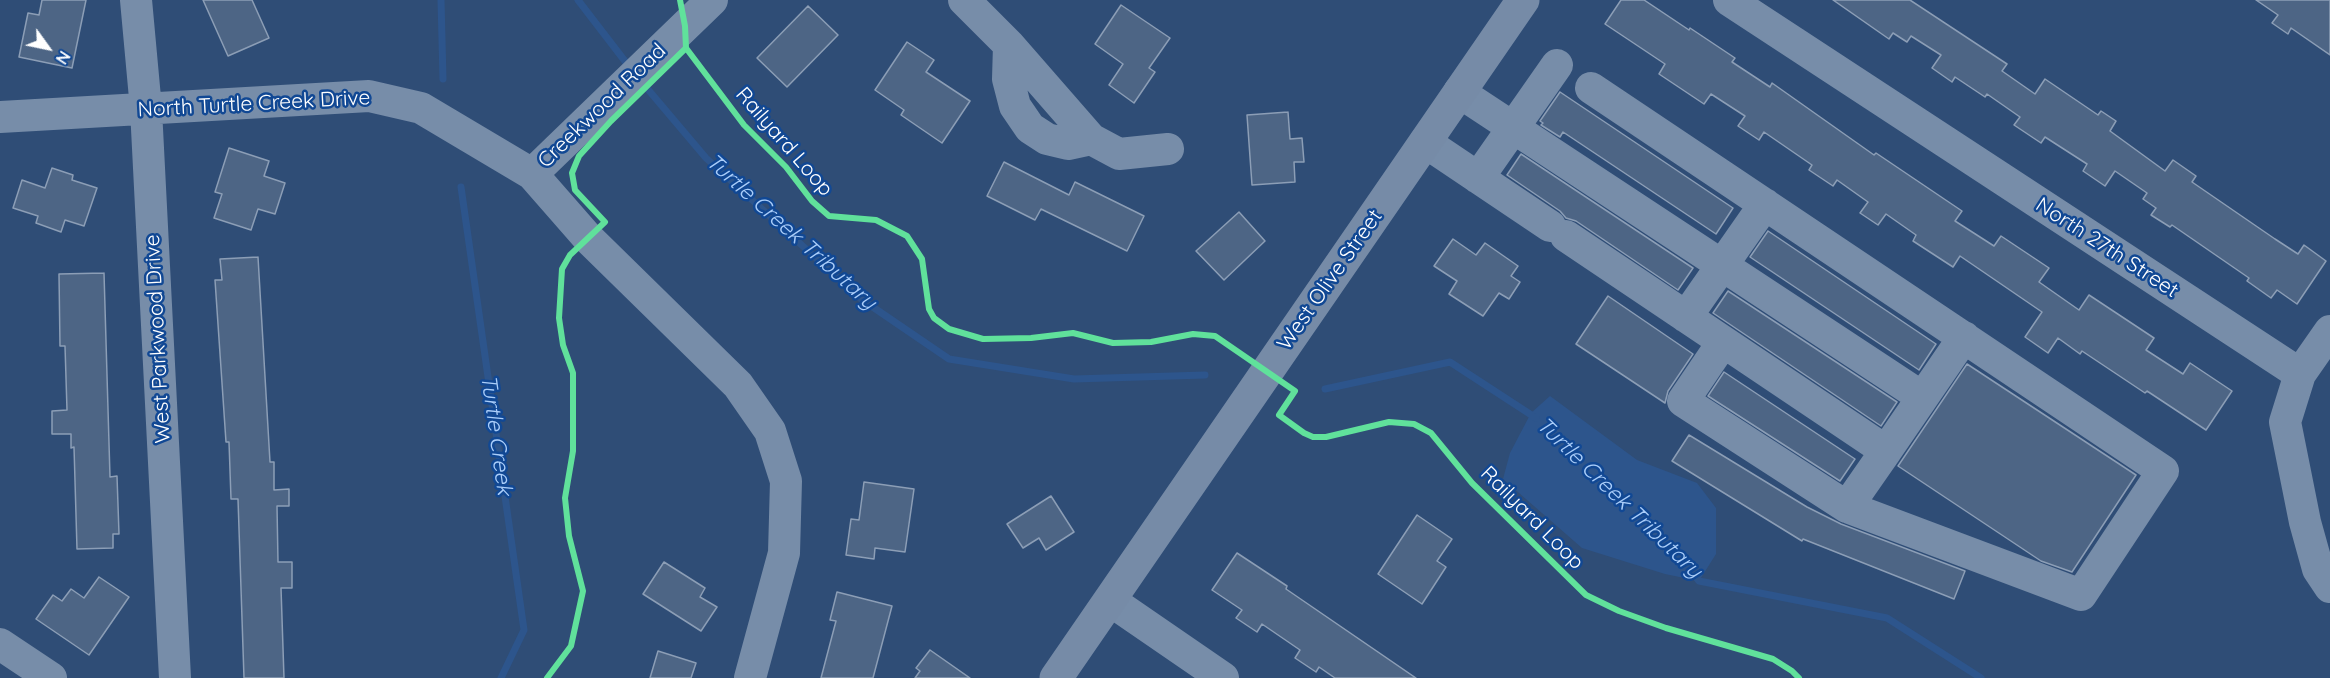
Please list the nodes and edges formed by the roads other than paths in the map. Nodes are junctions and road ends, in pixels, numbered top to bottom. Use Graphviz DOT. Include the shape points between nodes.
graph roads {
  1 [pos="136,0"];
  2 [pos="711,0"];
  3 [pos="964,0"];
  4 [pos="1523,0"];
  5 [pos="1729,0"];
  6 [pos="1557,65"];
  7 [pos="1591,88"];
  8 [pos="1459,92"];
  9 [pos="146,109"];
  10 [pos="0,117"];
  11 [pos="1514,128"];
  12 [pos="1425,142"];
  13 [pos="1167,149"];
  14 [pos="532,174"];
  15 [pos="1478,178"];
  16 [pos="1765,204"];
  17 [pos="1722,266"];
  18 [pos="1686,317"];
  19 [pos="2330,331"];
  20 [pos="1964,338"];
  21 [pos="1723,342"];
  22 [pos="2300,375"];
  23 [pos="1922,397"];
  24 [pos="1886,451"];
  25 [pos="1847,507"];
  26 [pos="2330,587"];
  27 [pos="1111,601"];
  28 [pos="0,644"];
  29 [pos="51,678"];
  30 [pos="175,678"];
  31 [pos="750,678"];
  32 [pos="1056,678"];
  33 [pos="1223,678"];
  1 -- 9 [label="street, West Parkwood Drive"];
  2 -- 14 [label="street, Creekwood Road"];
  3 -- 13 [label="street" via="1091,139 1119,154"];
  4 -- 8 [label="main road, West Olive Street"];
  5 -- 22 [label="street, North 27th Street"];
  6 -- 11 [label="street"];
  7 -- 16 [label="street"];
  8 -- 11 [label="street"];
  8 -- 12 [label="main road, West Olive Street"];
  9 -- 10 [label="street, North Turtle Creek Drive"];
  9 -- 14 [label="street, North Turtle Creek Drive" via="369,96 421,108"];
  9 -- 30 [label="street, West Parkwood Drive"];
  11 -- 15 [label="street"];
  11 -- 17 [label="street"];
  12 -- 15 [label="street"];
  12 -- 27 [label="main road, West Olive Street"];
  14 -- 31 [label="street, North Turtle Creek Drive" via="588,238 738,385 770,431 786,481 784,553"];
  15 -- 18 [label="street"];
  16 -- 17 [label="street"];
  16 -- 20 [label="street"];
  17 -- 18 [label="street"];
  17 -- 23 [label="street"];
  18 -- 21 [label="street"];
  19 -- 22 [label="street"];
  20 -- 23 [label="street"];
  20 -- 25 [label="street" via="2163,471 2081,595"];
  21 -- 24 [label="street"];
  21 -- 25 [label="street" via="1683,401"];
  22 -- 26 [label="street" via="2286,422 2305,522 2318,569"];
  23 -- 24 [label="street"];
  24 -- 25 [label="street"];
  27 -- 32 [label="main road, West Olive Street"];
  27 -- 33 [label="street"];
  28 -- 29 [label="street"];
}
